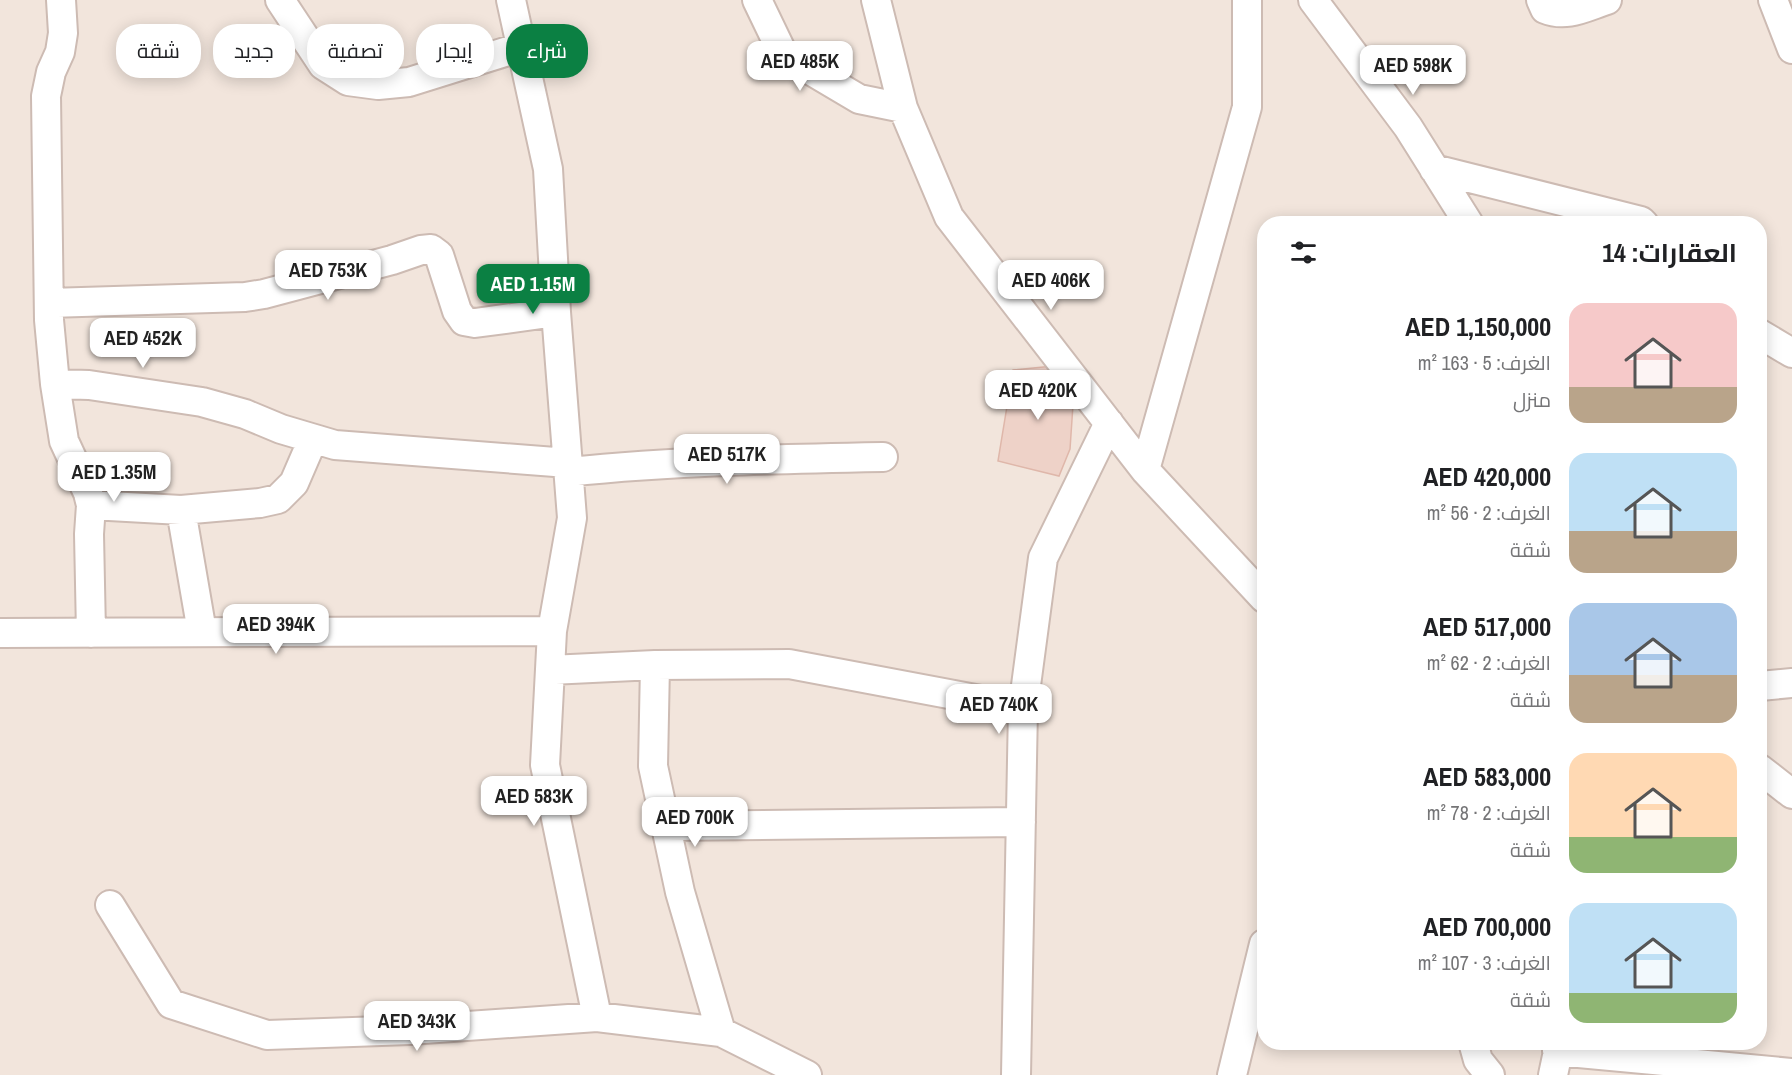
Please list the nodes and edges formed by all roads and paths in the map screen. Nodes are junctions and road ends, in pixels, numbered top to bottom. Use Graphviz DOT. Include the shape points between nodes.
graph roads {
  1 [pos="61,0"];
  2 [pos="280,0"];
  3 [pos="511,0"];
  4 [pos="757,0"];
  5 [pos="876,0"];
  6 [pos="1247,0"];
  7 [pos="1313,0"];
  8 [pos="1541,0"];
  9 [pos="1606,0"];
  10 [pos="1773,0"];
  11 [pos="516,24"];
  12 [pos="1792,49"];
  13 [pos="506,52"];
  14 [pos="528,78"];
  15 [pos="903,108"];
  16 [pos="1434,169"];
  17 [pos="1464,216"];
  18 [pos="1621,216"];
  19 [pos="49,303"];
  20 [pos="556,312"];
  21 [pos="1767,338"];
  22 [pos="1792,353"];
  23 [pos="55,384"];
  24 [pos="1109,423"];
  25 [pos="313,439"];
  26 [pos="883,457"];
  27 [pos="568,468"];
  28 [pos="1145,470"];
  29 [pos="91,505"];
  30 [pos="181,510"];
  31 [pos="1257,590"];
  32 [pos="552,631"];
  33 [pos="202,632"];
  34 [pos="0,633"];
  35 [pos="91,633"];
  36 [pos="655,665"];
  37 [pos="550,670"];
  38 [pos="1792,683"];
  39 [pos="1767,685"];
  40 [pos="1023,708"];
  41 [pos="1767,774"];
  42 [pos="1792,794"];
  43 [pos="1021,822"];
  44 [pos="666,825"];
  45 [pos="110,905"];
  46 [pos="1257,973"];
  47 [pos="597,1017"];
  48 [pos="721,1032"];
  49 [pos="1475,1050"];
  50 [pos="1557,1056"];
  51 [pos="1695,1070"];
  52 [pos="1792,1073"];
  53 [pos="807,1075"];
  54 [pos="1016,1075"];
  55 [pos="1232,1075"];
  56 [pos="1490,1075"];
  1 -- 19 [label="street" via="63,33 46,96"];
  2 -- 13 [label="street" via="323,65 348,81 378,86 409,82"];
  3 -- 11 [label="street"];
  4 -- 15 [label="street" via="783,54 859,99"];
  5 -- 15 [label="street"];
  6 -- 28 [label="street" via="1247,107"];
  7 -- 16 [label="street"];
  8 -- 9 [label="street" via="1545,9 1566,13"];
  10 -- 12 [label="street"];
  14 -- 20 [label="street" via="548,169"];
  15 -- 24 [label="street" via="949,217"];
  16 -- 17 [label="street"];
  16 -- 18 [label="street"];
  19 -- 20 [label="street" via="245,297 431,249 439,255 456,311 464,321 475,323"];
  19 -- 23 [label="street"];
  20 -- 27 [label="street"];
  21 -- 22 [label="street"];
  23 -- 25 [label="street" via="89,384 202,402"];
  23 -- 29 [label="street" via="64,441"];
  24 -- 28 [label="street"];
  24 -- 40 [label="street" via="1043,558"];
  25 -- 27 [label="street" via="335,445"];
  25 -- 30 [label="street" via="294,483 278,499"];
  26 -- 27 [label="street"];
  27 -- 32 [label="street" via="572,518"];
  28 -- 31 [label="street"];
  29 -- 30 [label="street"];
  29 -- 35 [label="street"];
  30 -- 33 [label="street"];
  32 -- 33 [label="street"];
  32 -- 37 [label="street"];
  33 -- 35 [label="street"];
  34 -- 35 [label="street"];
  36 -- 37 [label="street"];
  36 -- 40 [label="street" via="789,664"];
  36 -- 44 [label="street" via="653,766"];
  37 -- 47 [label="street" via="545,765"];
  38 -- 39 [label="street"];
  40 -- 43 [label="street"];
  41 -- 42 [label="street"];
  43 -- 44 [label="street"];
  43 -- 54 [label="street"];
  44 -- 48 [label="street" via="680,892"];
  45 -- 47 [label="street" via="171,1004 267,1035"];
  46 -- 55 [label="street"];
  47 -- 48 [label="street"];
  48 -- 53 [label="street"];
  49 -- 56 [label="street"];
  50 -- 51 [label="street"];
  51 -- 52 [label="street"];
}
